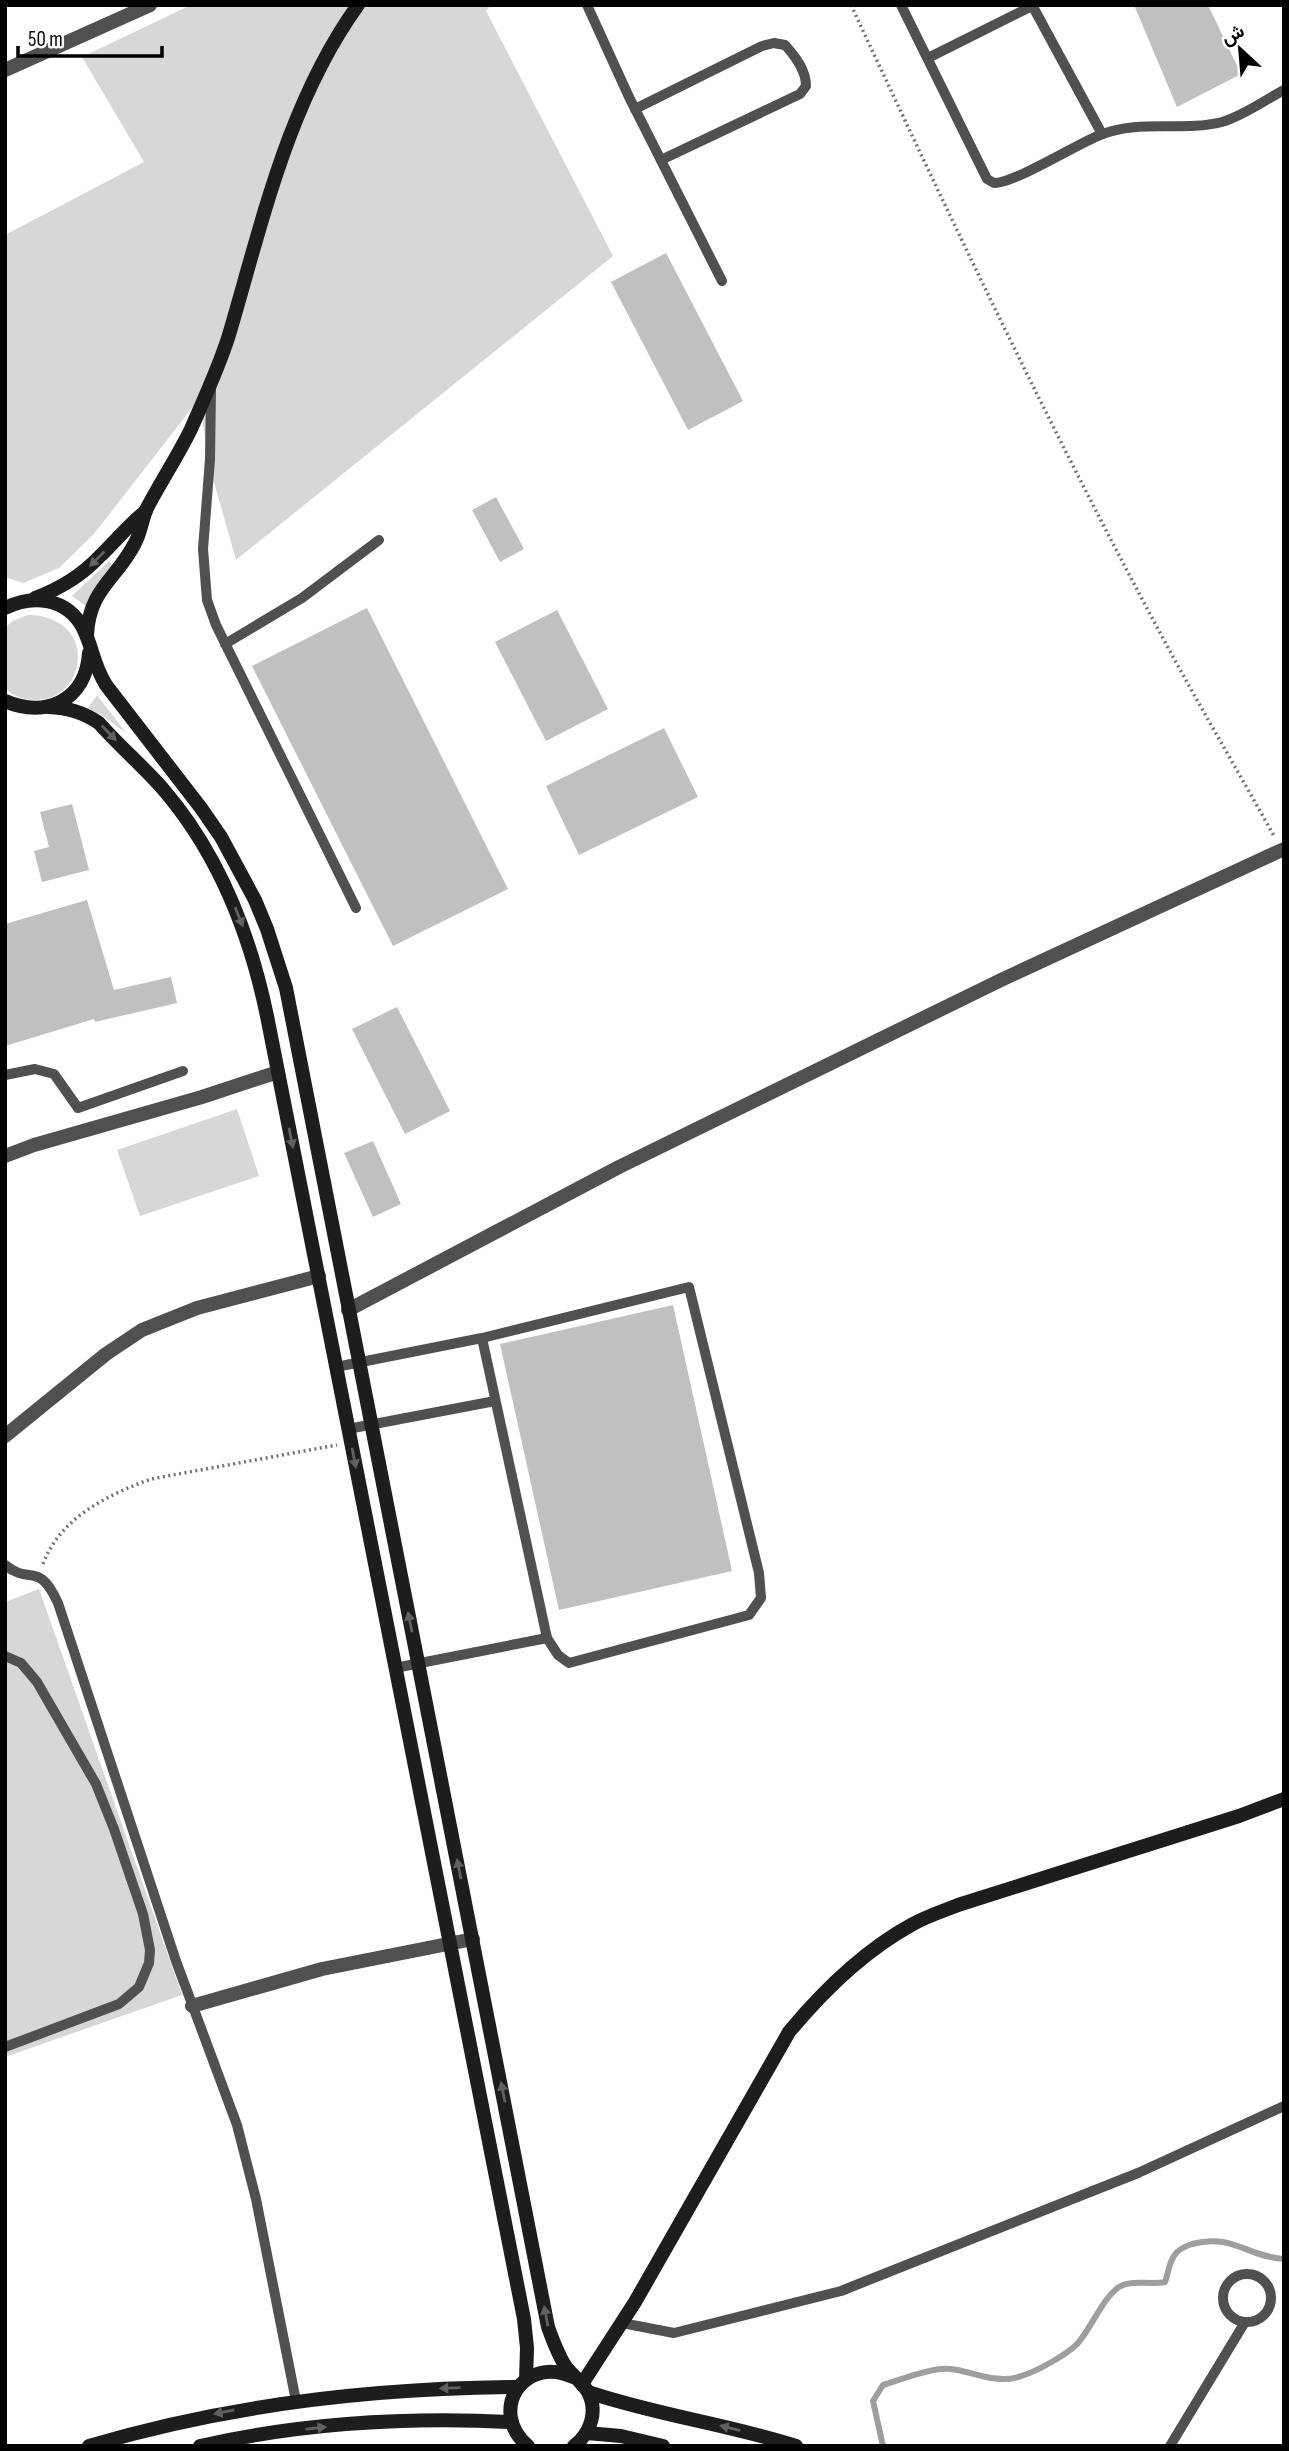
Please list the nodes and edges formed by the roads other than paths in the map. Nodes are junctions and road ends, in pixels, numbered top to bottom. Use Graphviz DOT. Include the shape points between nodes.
graph roads {
  1 [pos="150,5"];
  2 [pos="358,5"];
  3 [pos="587,5"];
  4 [pos="901,5"];
  5 [pos="1033,5"];
  6 [pos="928,58"];
  7 [pos="5,70"];
  8 [pos="1284,90"];
  9 [pos="635,109"];
  10 [pos="1102,134"];
  11 [pos="661,160"];
  12 [pos="722,281"];
  13 [pos="211,379"];
  14 [pos="146,511"];
  15 [pos="380,540"];
  16 [pos="34,599"];
  17 [pos="9,602"];
  18 [pos="88,643"];
  19 [pos="225,644"];
  20 [pos="5,701"];
  21 [pos="48,707"];
  22 [pos="1283,850"];
  23 [pos="356,908"];
  24 [pos="183,1071"];
  25 [pos="278,1072"];
  26 [pos="5,1075"];
  27 [pos="5,1156"];
  28 [pos="318,1276"];
  29 [pos="348,1310"];
  30 [pos="482,1338"];
  31 [pos="358,1362"];
  32 [pos="336,1367"];
  33 [pos="495,1401"];
  34 [pos="371,1424"];
  35 [pos="5,1436"];
  36 [pos="349,1436"];
  37 [pos="5,1565"];
  38 [pos="547,1638"];
  39 [pos="5,1656"];
  40 [pos="418,1662"];
  41 [pos="395,1668"];
  42 [pos="1284,1799"];
  43 [pos="473,1939"];
  44 [pos="450,1944"];
  45 [pos="192,2006"];
  46 [pos="5,2046"];
  47 [pos="1284,2106"];
  48 [pos="1245,2322"];
  49 [pos="622,2323"];
  50 [pos="522,2383"];
  51 [pos="581,2384"];
  52 [pos="296,2401"];
  53 [pos="511,2421"];
  54 [pos="587,2433"];
  55 [pos="89,2446"];
  56 [pos="201,2446"];
  57 [pos="528,2446"];
  58 [pos="574,2446"];
  59 [pos="663,2446"];
  60 [pos="796,2446"];
  61 [pos="1170,2446"];
  1 -- 7 [label="street"];
  2 -- 13 [label="street" via="327,53 301,109"];
  3 -- 9 [label="lane"];
  4 -- 6 [label="lane"];
  5 -- 6 [label="lane"];
  5 -- 10 [label="lane"];
  6 -- 10 [label="lane" via="986,179 994,183"];
  8 -- 10 [label="lane" via="1225,121 1139,126"];
  9 -- 11 [label="lane"];
  9 -- 11 [label="lane" via="774,43 785,45 794,54 806,77 800,94"];
  11 -- 12 [label="lane"];
  13 -- 14 [label="street" via="190,430"];
  13 -- 19 [label="lane" via="202,549 206,600"];
  14 -- 16 [label="street, one-way" via="86,569"];
  14 -- 18 [label="street" via="135,544 95,599"];
  15 -- 19 [label="lane" via="302,598"];
  16 -- 17 [label="street"];
  16 -- 18 [label="street" via="67,610 81,625"];
  18 -- 21 [label="street" via="88,664 75,691"];
  18 -- 29 [label="street" via="106,685 221,837 267,929 293,1018"];
  19 -- 23 [label="lane"];
  20 -- 21 [label="street" via="33,709"];
  21 -- 25 [label="street, one-way" via="77,711 99,723 162,788 201,842 253,957"];
  22 -- 29 [label="street" via="619,1167"];
  24 -- 26 [label="lane" via="78,1108 54,1074 35,1069"];
  25 -- 27 [label="street"];
  25 -- 28 [label="street, one-way"];
  28 -- 32 [label="street"];
  28 -- 35 [label="street" via="197,1308 142,1330"];
  29 -- 31 [label="street"];
  30 -- 31 [label="lane"];
  30 -- 33 [label="lane"];
  30 -- 38 [label="lane" via="689,1287 759,1573 761,1598 749,1615 569,1664"];
  31 -- 32 [label="lane"];
  31 -- 34 [label="street"];
  32 -- 36 [label="street"];
  33 -- 34 [label="lane"];
  33 -- 38 [label="lane"];
  34 -- 36 [label="lane"];
  40 -- 34 [label="street, one-way"];
  36 -- 41 [label="street, one-way"];
  37 -- 45 [label="lane" via="39,1576 58,1603"];
  38 -- 40 [label="lane"];
  39 -- 46 [label="lane" via="20,1663 37,1682 96,1784 143,1914 150,1950 139,1987 119,2004"];
  40 -- 41 [label="lane"];
  43 -- 40 [label="street, one-way"];
  41 -- 44 [label="street"];
  42 -- 49 [label="street" via="958,1905 914,1923 879,1945 815,2000 789,2032"];
  43 -- 44 [label="street"];
  51 -- 43 [label="street, one-way" via="559,2356 548,2327"];
  44 -- 45 [label="street" via="321,1969"];
  44 -- 50 [label="street" via="524,2319 527,2348"];
  45 -- 52 [label="lane" via="243,2146"];
  47 -- 49 [label="lane" via="1139,2173 841,2291 674,2333"];
  48 -- 48 [label="lane" via="1267,2312 1271,2296 1264,2281 1249,2274 1233,2278 1224,2291 1225,2308"];
  48 -- 61 [label="lane"];
  49 -- 51 [label="street"];
  50 -- 51 [label="street" via="534,2374 554,2371"];
  50 -- 52 [label="street, one-way"];
  50 -- 53 [label="street" via="511,2404"];
  51 -- 54 [label="street" via="593,2413"];
  60 -- 51 [label="street, one-way" via="635,2407"];
  52 -- 55 [label="street, one-way" via="190,2419"];
  56 -- 53 [label="street, one-way" via="344,2424"];
  53 -- 57 [label="street"];
  54 -- 58 [label="street"];
  54 -- 59 [label="street"];
}
